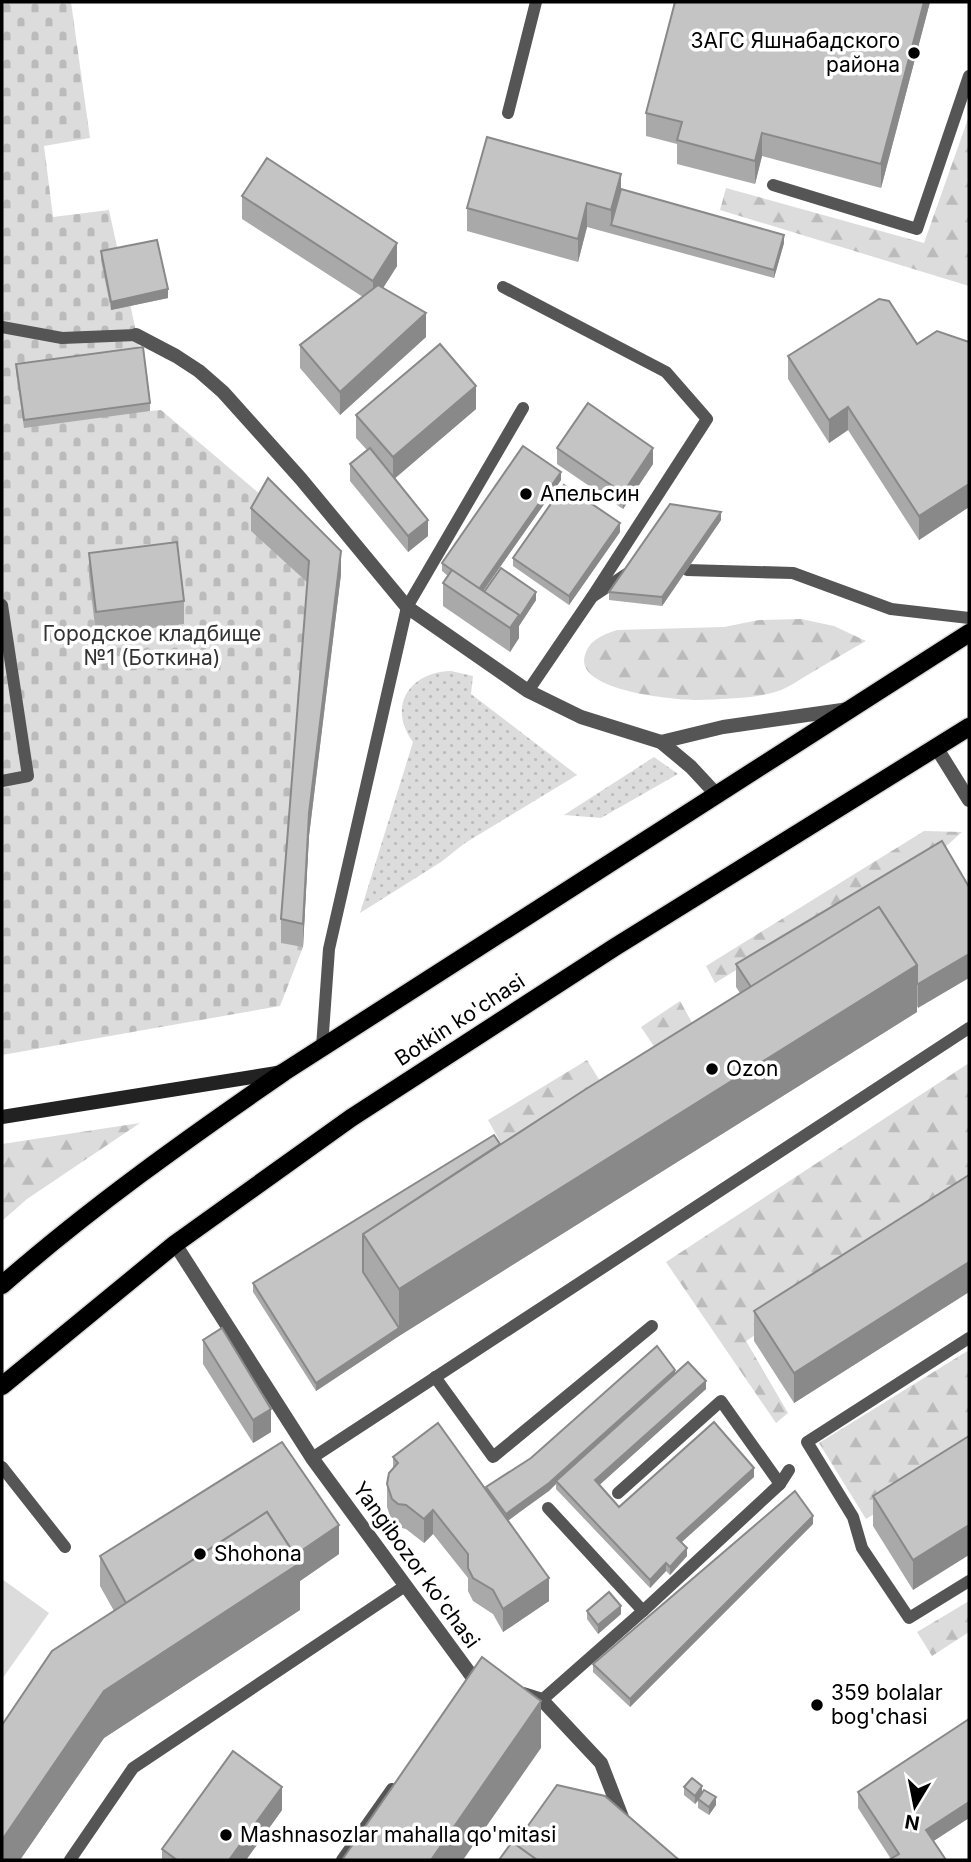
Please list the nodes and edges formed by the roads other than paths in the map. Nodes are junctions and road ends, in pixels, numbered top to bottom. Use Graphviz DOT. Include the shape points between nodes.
graph roads {
  1 [pos="536,2"];
  2 [pos="969,76"];
  3 [pos="508,113"];
  4 [pos="773,185"];
  5 [pos="503,287"];
  6 [pos="2,327"];
  7 [pos="136,335"];
  8 [pos="523,408"];
  9 [pos="687,570"];
  10 [pos="628,573"];
  11 [pos="592,597"];
  12 [pos="2,606"];
  13 [pos="407,607"];
  14 [pos="969,618"];
  15 [pos="969,633"];
  16 [pos="528,691"];
  17 [pos="852,708"];
  18 [pos="969,727"];
  19 [pos="661,742"];
  20 [pos="936,747"];
  21 [pos="2,781"];
  22 [pos="717,794"];
  23 [pos="969,800"];
  24 [pos="969,1028"];
  25 [pos="322,1047"];
  26 [pos="284,1072"];
  27 [pos="2,1117"];
  28 [pos="175,1244"];
  29 [pos="2,1285"];
  30 [pos="652,1326"];
  31 [pos="969,1338"];
  32 [pos="5,1376"];
  33 [pos="435,1377"];
  34 [pos="312,1458"];
  35 [pos="2,1467"];
  36 [pos="789,1470"];
  37 [pos="780,1484"];
  38 [pos="618,1493"];
  39 [pos="548,1507"];
  40 [pos="65,1547"];
  41 [pos="969,1581"];
  42 [pos="405,1586"];
  43 [pos="643,1611"];
  44 [pos="542,1700"];
  45 [pos="402,1773"];
  46 [pos="636,1835"];
  47 [pos="70,1860"];
  48 [pos="342,1860"];
  1 -- 3 [label="lane"];
  2 -- 4 [label="lane" via="917,229"];
  5 -- 11 [label="lane" via="666,372 706,419"];
  6 -- 7 [label="lane" via="62,338"];
  7 -- 13 [label="street" via="199,371 223,392"];
  8 -- 13 [label="lane"];
  9 -- 14 [label="lane" via="793,573 891,609"];
  10 -- 11 [label="lane"];
  11 -- 16 [label="lane"];
  12 -- 21 [label="lane" via="28,776"];
  13 -- 16 [label="street"];
  13 -- 25 [label="lane" via="328,949"];
  15 -- 17 [label="main road"];
  16 -- 19 [label="street" via="581,717"];
  17 -- 19 [label="street" via="723,727"];
  17 -- 22 [label="main road"];
  18 -- 20 [label="main road, Botkin ko'chasi"];
  19 -- 22 [label="street"];
  20 -- 23 [label="street"];
  20 -- 28 [label="main road, Botkin ko'chasi" via="351,1118"];
  22 -- 25 [label="main road"];
  24 -- 33 [label="lane"];
  25 -- 26 [label="main road"];
  26 -- 27 [label="street"];
  26 -- 29 [label="main road" via="102,1203"];
  28 -- 32 [label="main road, Botkin ko'chasi"];
  28 -- 34 [label="street, Yangibozor ko'chasi"];
  30 -- 33 [label="lane" via="493,1457"];
  31 -- 41 [label="lane" via="807,1442 853,1517 862,1548 909,1618"];
  33 -- 34 [label="lane"];
  34 -- 42 [label="street, Yangibozor ko'chasi"];
  35 -- 40 [label="lane"];
  36 -- 37 [label="lane"];
  37 -- 38 [label="lane" via="721,1401"];
  37 -- 43 [label="lane"];
  39 -- 43 [label="lane"];
  42 -- 44 [label="street, Yangibozor ko'chasi" via="467,1681"];
  42 -- 47 [label="lane" via="132,1768"];
  43 -- 44 [label="lane"];
  44 -- 46 [label="street, Yangibozor ko'chasi" via="601,1763 626,1827"];
  45 -- 48 [label="lane"];
}
